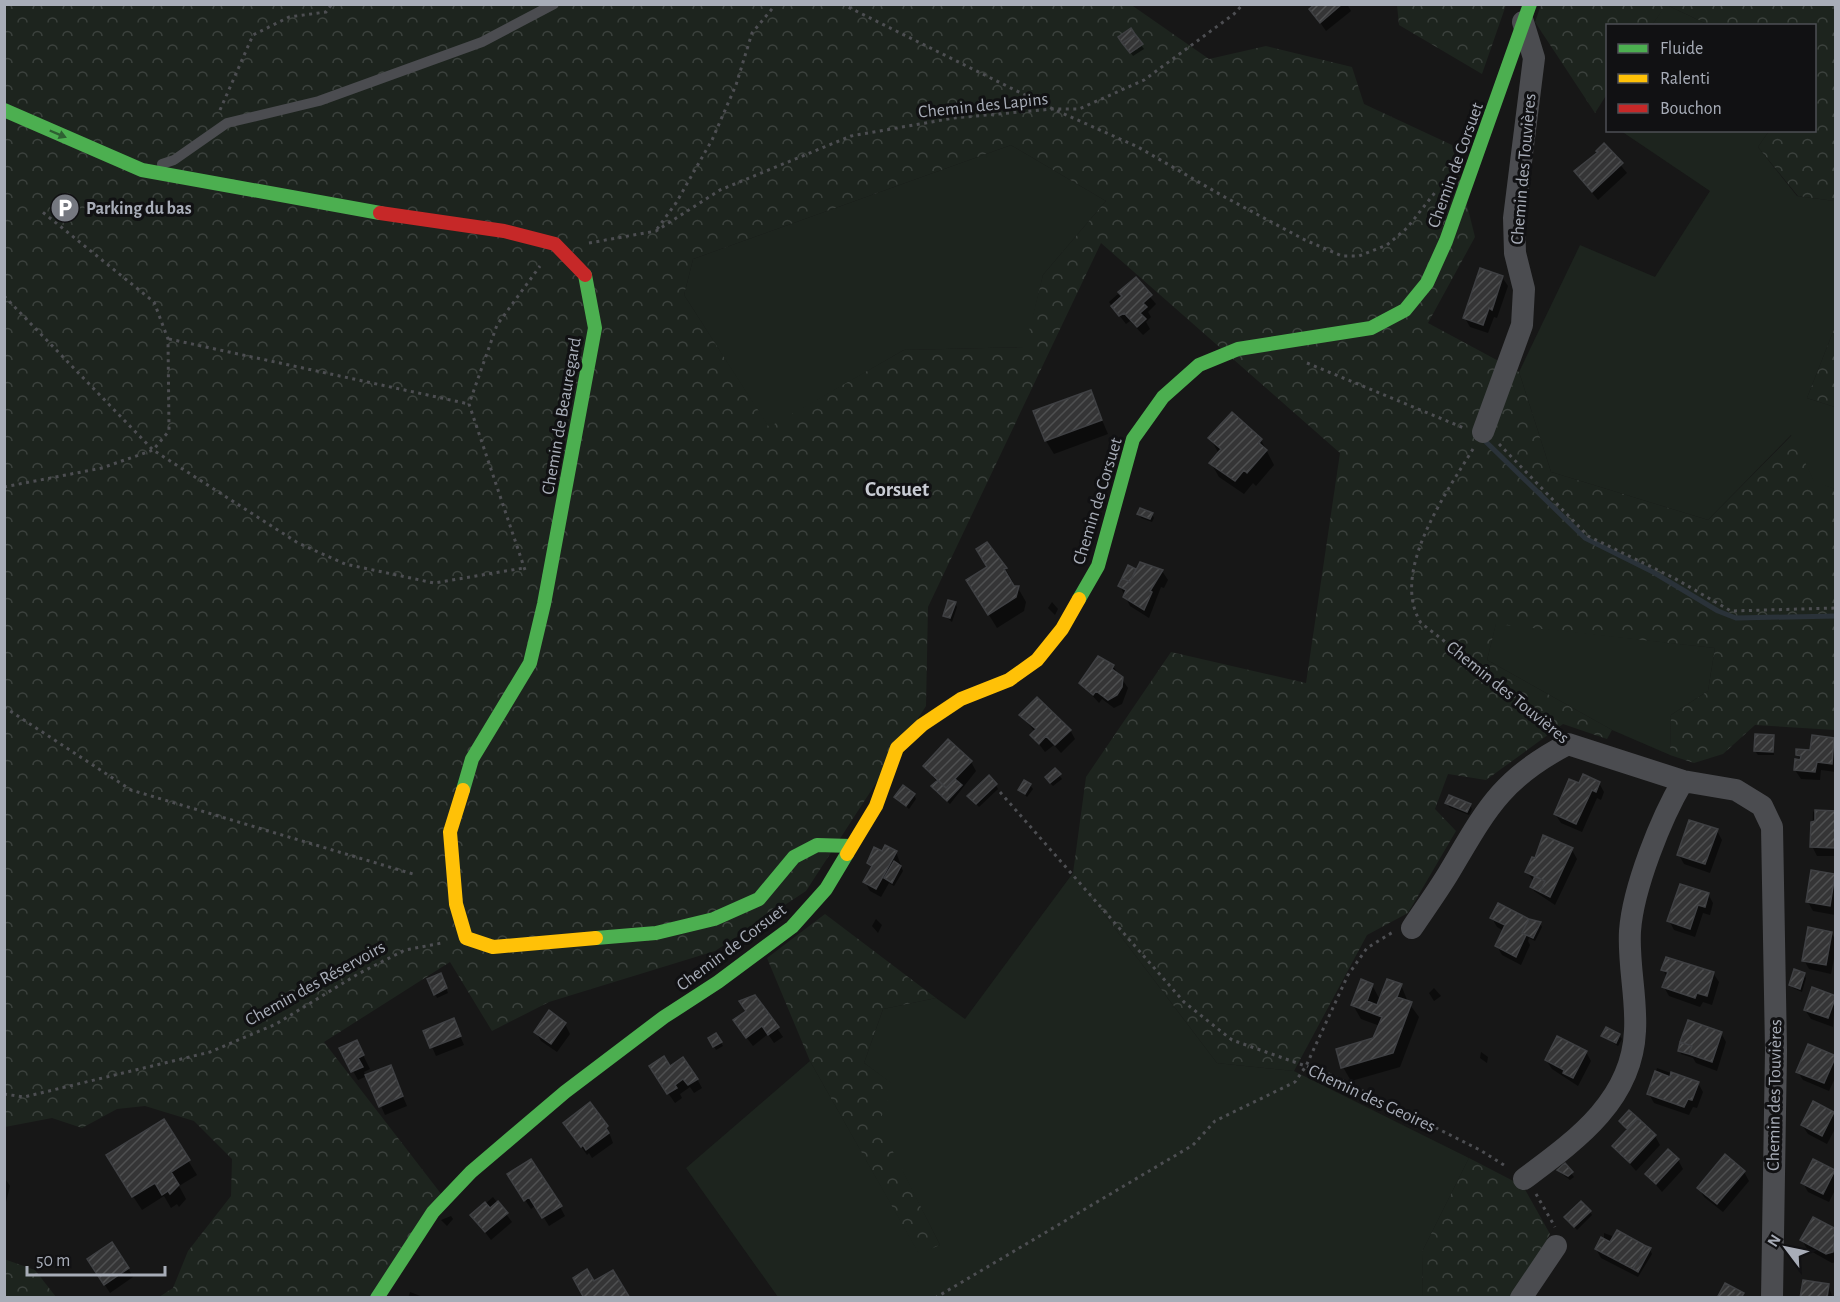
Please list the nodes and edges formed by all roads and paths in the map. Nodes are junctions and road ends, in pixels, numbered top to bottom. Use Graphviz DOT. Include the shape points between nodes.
graph roads {
  1 [pos="332,4"];
  2 [pos="555,4"];
  3 [pos="776,4"];
  4 [pos="842,4"];
  5 [pos="1244,4"];
  6 [pos="1526,14"];
  7 [pos="1053,109"];
  8 [pos="4,110"];
  9 [pos="208,136"];
  10 [pos="142,170"];
  11 [pos="1441,185"];
  12 [pos="40,210"];
  13 [pos="656,231"];
  14 [pos="555,244"];
  15 [pos="4,296"];
  16 [pos="168,339"];
  17 [pos="1288,340"];
  18 [pos="469,404"];
  19 [pos="1483,432"];
  20 [pos="153,450"];
  21 [pos="4,487"];
  22 [pos="524,568"];
  23 [pos="529,577"];
  24 [pos="1836,608"];
  25 [pos="4,707"];
  26 [pos="1568,744"];
  27 [pos="1683,781"];
  28 [pos="1000,792"];
  29 [pos="851,846"];
  30 [pos="413,874"];
  31 [pos="1412,928"];
  32 [pos="466,938"];
  33 [pos="1306,1066"];
  34 [pos="4,1094"];
  35 [pos="1524,1179"];
  36 [pos="1556,1246"];
  37 [pos="377,1298"];
  38 [pos="935,1298"];
  39 [pos="1521,1298"];
  40 [pos="1773,1298"];
  1 -- 9 [label="path" via="326,12 289,17 254,35"];
  2 -- 9 [label="lane" via="482,42 319,101 227,123"];
  3 -- 13 [label="path" via="752,33 736,85 712,140"];
  4 -- 7 [label="path"];
  5 -- 7 [label="path" via="1144,80 1080,110"];
  6 -- 17 [label="street, Chemin de Corsuet" via="1446,241 1427,283 1405,310 1371,328"];
  6 -- 19 [label="street, Chemin des Touvières" via="1533,58 1514,218 1515,253 1524,289 1522,325"];
  7 -- 11 [label="path, Chemin des Lapins" via="1138,147 1221,195 1342,256 1359,256 1387,245 1407,228"];
  7 -- 13 [label="path, Chemin des Lapins" via="954,118 851,136 720,190"];
  8 -- 10 [label="street, Chemin de Beauregard, one-way"];
  9 -- 10 [label="lane" via="174,160"];
  10 -- 14 [label="street, Chemin de Beauregard" via="340,207 504,231"];
  12 -- 16 [label="path" via="154,303"];
  13 -- 14 [label="path, Chemin des Lapins" via="594,243"];
  14 -- 18 [label="path" via="497,324"];
  14 -- 32 [label="street, Chemin de Beauregard" via="585,273 595,328 530,663 472,759 450,832 456,904"];
  15 -- 20 [label="path"];
  16 -- 18 [label="path"];
  16 -- 20 [label="path" via="170,431"];
  17 -- 19 [label="path" via="1294,354 1312,366 1432,417"];
  17 -- 29 [label="street, Chemin de Corsuet" via="1238,349 1199,365 1163,397 1133,439 1098,566 1062,628 1037,660 1009,680 961,699 922,725 897,748 880,797"];
  18 -- 22 [label="path"];
  19 -- 24 [label="path" via="1588,536 1731,611"];
  19 -- 26 [label="path, Chemin des Touvières" via="1422,539 1412,577 1414,612 1421,623 1547,721"];
  20 -- 21 [label="path" via="102,468"];
  20 -- 22 [label="path" via="298,543 345,564 434,583"];
  22 -- 23 [label="path"];
  25 -- 30 [label="path" via="131,790"];
  26 -- 27 [label="street, Chemin des Touvières"];
  26 -- 31 [label="street" via="1515,778 1491,803"];
  27 -- 35 [label="street" via="1660,830 1634,907 1630,955 1635,1031 1631,1058 1620,1086 1579,1138"];
  27 -- 40 [label="street, Chemin des Touvières" via="1736,790 1762,806 1772,827 1776,1050"];
  28 -- 33 [label="path, Chemin des Geoires" via="1184,1002 1232,1040"];
  29 -- 32 [label="street" via="817,845 794,857 759,899 714,919 656,933 493,948"];
  29 -- 37 [label="street, Chemin de Corsuet" via="826,889 792,927 565,1092 471,1172 433,1212"];
  31 -- 33 [label="path" via="1394,931 1367,948 1348,975"];
  32 -- 34 [label="path, Chemin des Réservoirs" via="405,950 276,1024 210,1052 24,1097"];
  33 -- 35 [label="path, Chemin des Geoires" via="1480,1150"];
  33 -- 38 [label="path" via="1295,1082 1215,1121 1193,1146"];
  35 -- 36 [label="path, Chemin des Geoires" via="1544,1203 1558,1231"];
  36 -- 39 [label="street"];
}
